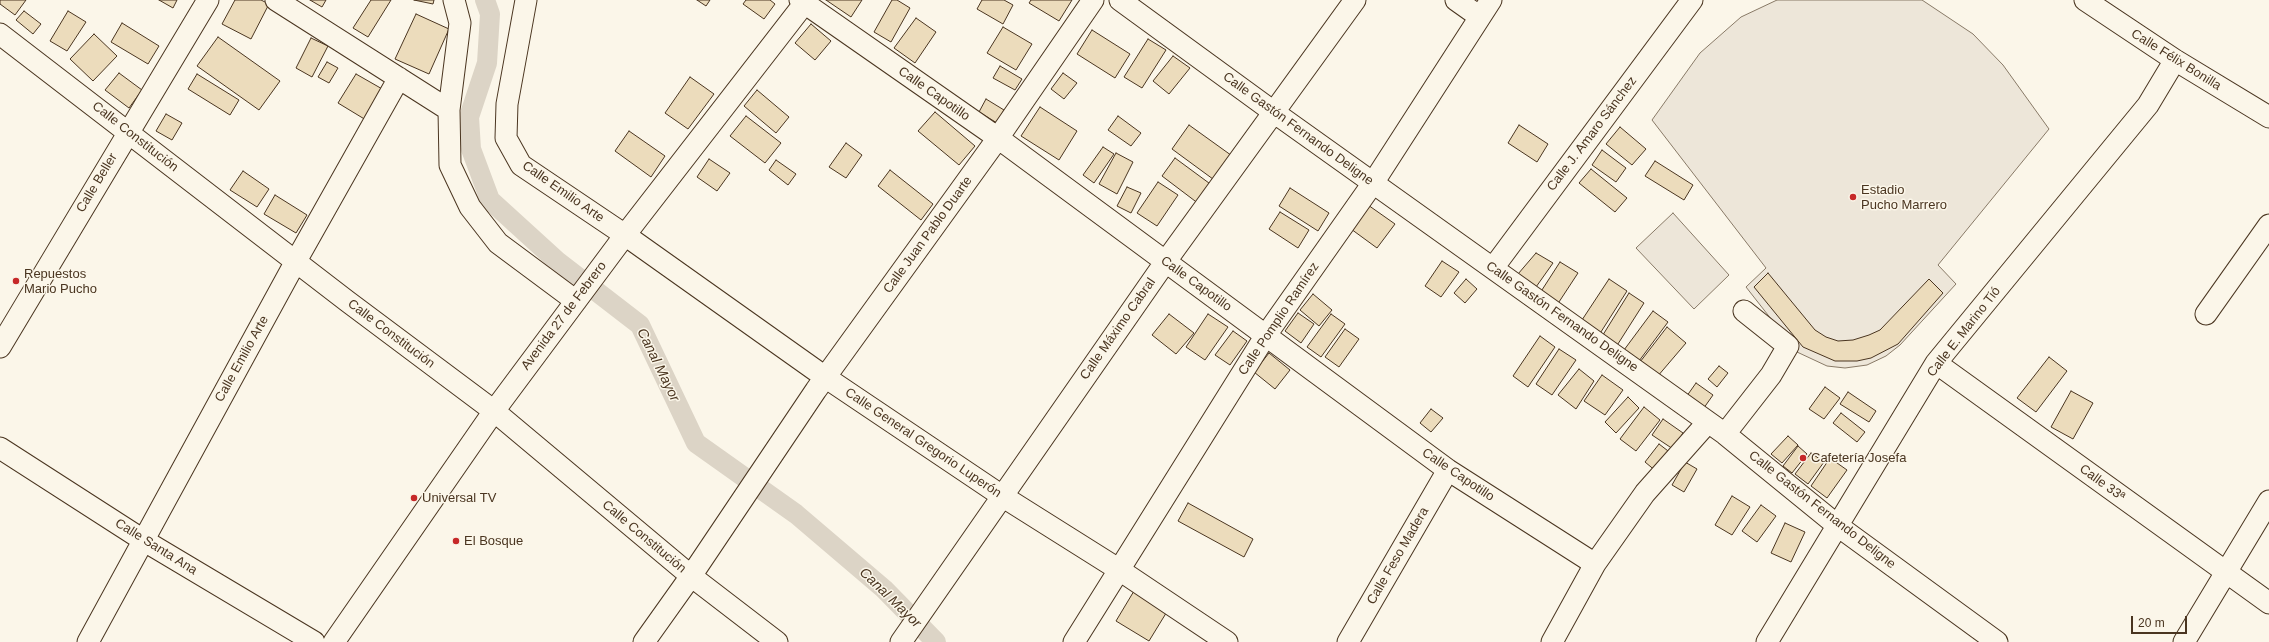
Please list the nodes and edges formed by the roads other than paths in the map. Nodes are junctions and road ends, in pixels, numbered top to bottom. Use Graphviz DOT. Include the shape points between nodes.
graph roads {
  1 [pos="208,0"];
  2 [pos="276,0"];
  3 [pos="454,0"];
  4 [pos="526,0"];
  5 [pos="1093,0"];
  6 [pos="1120,0"];
  7 [pos="1355,0"];
  8 [pos="1456,0"];
  9 [pos="1692,0"];
  10 [pos="2085,0"];
  11 [pos="804,1"];
  12 [pos="1485,8"];
  13 [pos="0,34"];
  14 [pos="2175,60"];
  15 [pos="400,78"];
  16 [pos="449,110"];
  17 [pos="1275,113"];
  18 [pos="2269,118"];
  19 [pos="128,131"];
  20 [pos="998,138"];
  21 [pos="1373,183"];
  22 [pos="2269,225"];
  23 [pos="625,235"];
  24 [pos="296,261"];
  25 [pos="1166,261"];
  26 [pos="1493,268"];
  27 [pos="578,298"];
  28 [pos="1744,311"];
  29 [pos="2206,314"];
  30 [pos="1266,335"];
  31 [pos="0,347"];
  32 [pos="1936,363"];
  33 [pos="825,377"];
  34 [pos="494,411"];
  35 [pos="1708,422"];
  36 [pos="1725,434"];
  37 [pos="0,448"];
  38 [pos="1448,470"];
  39 [pos="1002,496"];
  40 [pos="2269,501"];
  41 [pos="1838,526"];
  42 [pos="143,540"];
  43 [pos="1595,564"];
  44 [pos="1118,569"];
  45 [pos="2227,574"];
  46 [pos="691,576"];
  47 [pos="2269,603"];
  48 [pos="1971,634"];
  49 [pos="904,638"];
  50 [pos="88,642"];
  51 [pos="314,642"];
  52 [pos="334,642"];
  53 [pos="644,642"];
  54 [pos="777,642"];
  55 [pos="1074,642"];
  56 [pos="1227,642"];
  57 [pos="1348,642"];
  58 [pos="1552,642"];
  59 [pos="1767,642"];
  60 [pos="1997,642"];
  61 [pos="2184,642"];
  1 -- 19 [label="street, Calle Beller"];
  2 -- 15 [label="street"];
  3 -- 16 [label="street" via="460,23"];
  4 -- 23 [label="street, Calle Emilio Arte" via="507,104 506,138 521,165"];
  5 -- 20 [label="street, Calle Juan Pablo Duarte"];
  6 -- 17 [label="street, Calle Gastón Fernando Deligne"];
  7 -- 17 [label="street, Calle Máximo Cabral"];
  8 -- 12 [label="street"];
  9 -- 26 [label="street, Calle J. Amaro Sánchez"];
  10 -- 14 [label="street, Calle Félix Bonilla"];
  11 -- 20 [label="street, Calle Capotillo"];
  11 -- 23 [label="street, Avenida 27 de Febrero"];
  12 -- 21 [label="street, Calle Pomplio Ramírez"];
  13 -- 19 [label="street, Calle Constitución"];
  14 -- 18 [label="street, Calle Félix Bonilla"];
  14 -- 32 [label="street, Calle E. Marino Tió" via="2148,105"];
  15 -- 16 [label="street"];
  15 -- 24 [label="street, Calle Emilio Arte"];
  16 -- 27 [label="street" via="450,165 470,207 498,243"];
  17 -- 21 [label="street, Calle Gastón Fernando Deligne"];
  17 -- 25 [label="street, Calle Máximo Cabral"];
  19 -- 24 [label="street, Calle Constitución"];
  19 -- 31 [label="street, Calle Beller"];
  20 -- 25 [label="street, Calle Capotillo"];
  20 -- 33 [label="street, Calle Juan Pablo Duarte"];
  21 -- 26 [label="street, Calle Gastón Fernando Deligne"];
  21 -- 30 [label="street, Calle Pomplio Ramírez"];
  22 -- 29 [label="street"];
  23 -- 27 [label="street, Avenida 27 de Febrero"];
  23 -- 33 [label="street, Calle General Gregorio Luperón"];
  24 -- 34 [label="street, Calle Constitución"];
  24 -- 42 [label="street, Calle Emilio Arte"];
  25 -- 30 [label="street, Calle Capotillo"];
  25 -- 39 [label="street, Calle Máximo Cabral"];
  26 -- 35 [label="street, Calle Gastón Fernando Deligne"];
  27 -- 34 [label="street, Avenida 27 de Febrero"];
  28 -- 36 [label="street" via="1788,346 1771,375"];
  30 -- 38 [label="street, Calle Capotillo"];
  30 -- 44 [label="street, Calle Pomplio Ramírez"];
  32 -- 41 [label="street, Calle E. Marino Tió"];
  32 -- 45 [label="street, Calle 33ª"];
  33 -- 39 [label="street, Calle General Gregorio Luperón"];
  33 -- 46 [label="street, Calle Juan Pablo Duarte"];
  34 -- 46 [label="street, Calle Constitución"];
  34 -- 52 [label="street, Avenida 27 de Febrero"];
  35 -- 36 [label="street, Calle Gastón Fernando Deligne"];
  35 -- 43 [label="street" via="1644,493"];
  36 -- 41 [label="street, Calle Gastón Fernando Deligne"];
  37 -- 42 [label="street, Calle Santa Ana"];
  38 -- 43 [label="street, Calle Capotillo"];
  38 -- 57 [label="street, Calle Feso Madera"];
  39 -- 44 [label="street, Calle General Gregorio Luperón"];
  39 -- 49 [label="street, Calle Máximo Cabral"];
  40 -- 45 [label="street"];
  41 -- 48 [label="street, Calle Gastón Fernando Deligne"];
  41 -- 59 [label="street, Calle E. Marino Tió"];
  42 -- 50 [label="street, Calle Emilio Arte"];
  42 -- 51 [label="street, Calle Santa Ana"];
  43 -- 58 [label="street"];
  44 -- 55 [label="street, Calle Pomplio Ramírez"];
  44 -- 56 [label="street, Calle General Gregorio Luperón"];
  45 -- 47 [label="street, Calle 33ª"];
  45 -- 61 [label="street"];
  46 -- 53 [label="street"];
  46 -- 54 [label="street, Calle Constitución"];
  48 -- 60 [label="street, Calle Gastón Fernando Deligne"];
}
